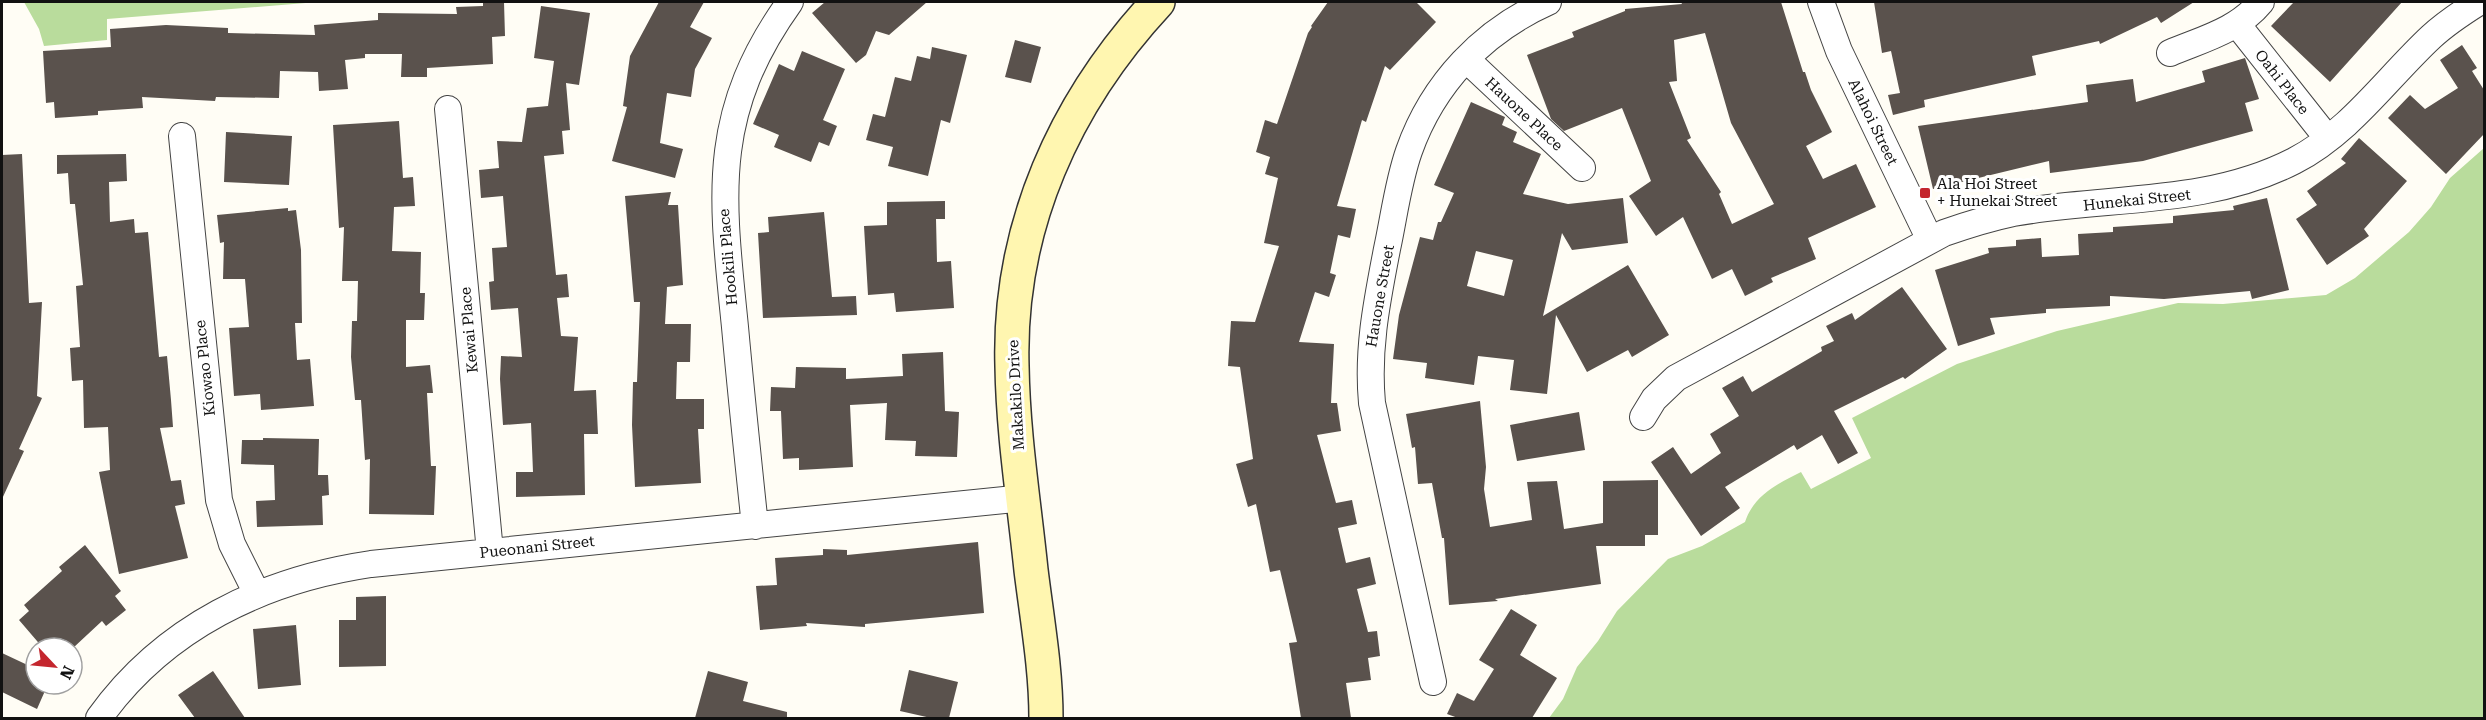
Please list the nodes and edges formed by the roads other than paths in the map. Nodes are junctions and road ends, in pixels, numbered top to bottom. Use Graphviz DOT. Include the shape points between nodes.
graph roads {
  1 [pos="790,2"];
  2 [pos="1158,2"];
  3 [pos="1548,2"];
  4 [pos="1821,2"];
  5 [pos="2261,2"];
  6 [pos="2479,2"];
  7 [pos="2237,24"];
  8 [pos="2170,52"];
  9 [pos="1466,59"];
  10 [pos="448,109"];
  11 [pos="182,136"];
  12 [pos="2328,139"];
  13 [pos="1582,168"];
  14 [pos="1930,240"];
  15 [pos="1643,417"];
  16 [pos="1024,498"];
  17 [pos="755,526"];
  18 [pos="490,552"];
  19 [pos="256,594"];
  20 [pos="1433,682"];
  21 [pos="99,718"];
  22 [pos="1046,718"];
  1 -- 17 [label="street, Hookili Place" via="755,58 741,91 725,162 726,235"];
  2 -- 16 [label="street, Makakilo Drive" via="1091,85 1062,136 1023,248 1011,366"];
  3 -- 9 [label="street, Hauone Street" via="1495,32"];
  4 -- 14 [label="street, Alahoi Street" via="1839,51"];
  5 -- 7 [label="street"];
  6 -- 12 [label="street, Hunekai Street" via="2432,36 2371,101"];
  7 -- 8 [label="street"];
  7 -- 12 [label="street, Oahi Place"];
  9 -- 13 [label="street, Hauone Place"];
  9 -- 20 [label="street, Hauone Street" via="1434,98 1408,152 1370,343 1371,403"];
  10 -- 18 [label="street, Kewai Place"];
  11 -- 19 [label="street, Kiowao Place" via="219,500 232,544"];
  12 -- 14 [label="street, Hunekai Street" via="2295,160 2236,185 2205,192 2016,213 1979,221"];
  14 -- 15 [label="street, Hunekai Street" via="1676,378 1654,399"];
  16 -- 17 [label="street, Pueonani Street"];
  16 -- 22 [label="street, Makakilo Drive"];
  17 -- 18 [label="street, Pueonani Street"];
  18 -- 19 [label="street, Pueonani Street" via="327,570"];
  19 -- 21 [label="street, Pueonani Street" via="168,646 136,675"];
}
